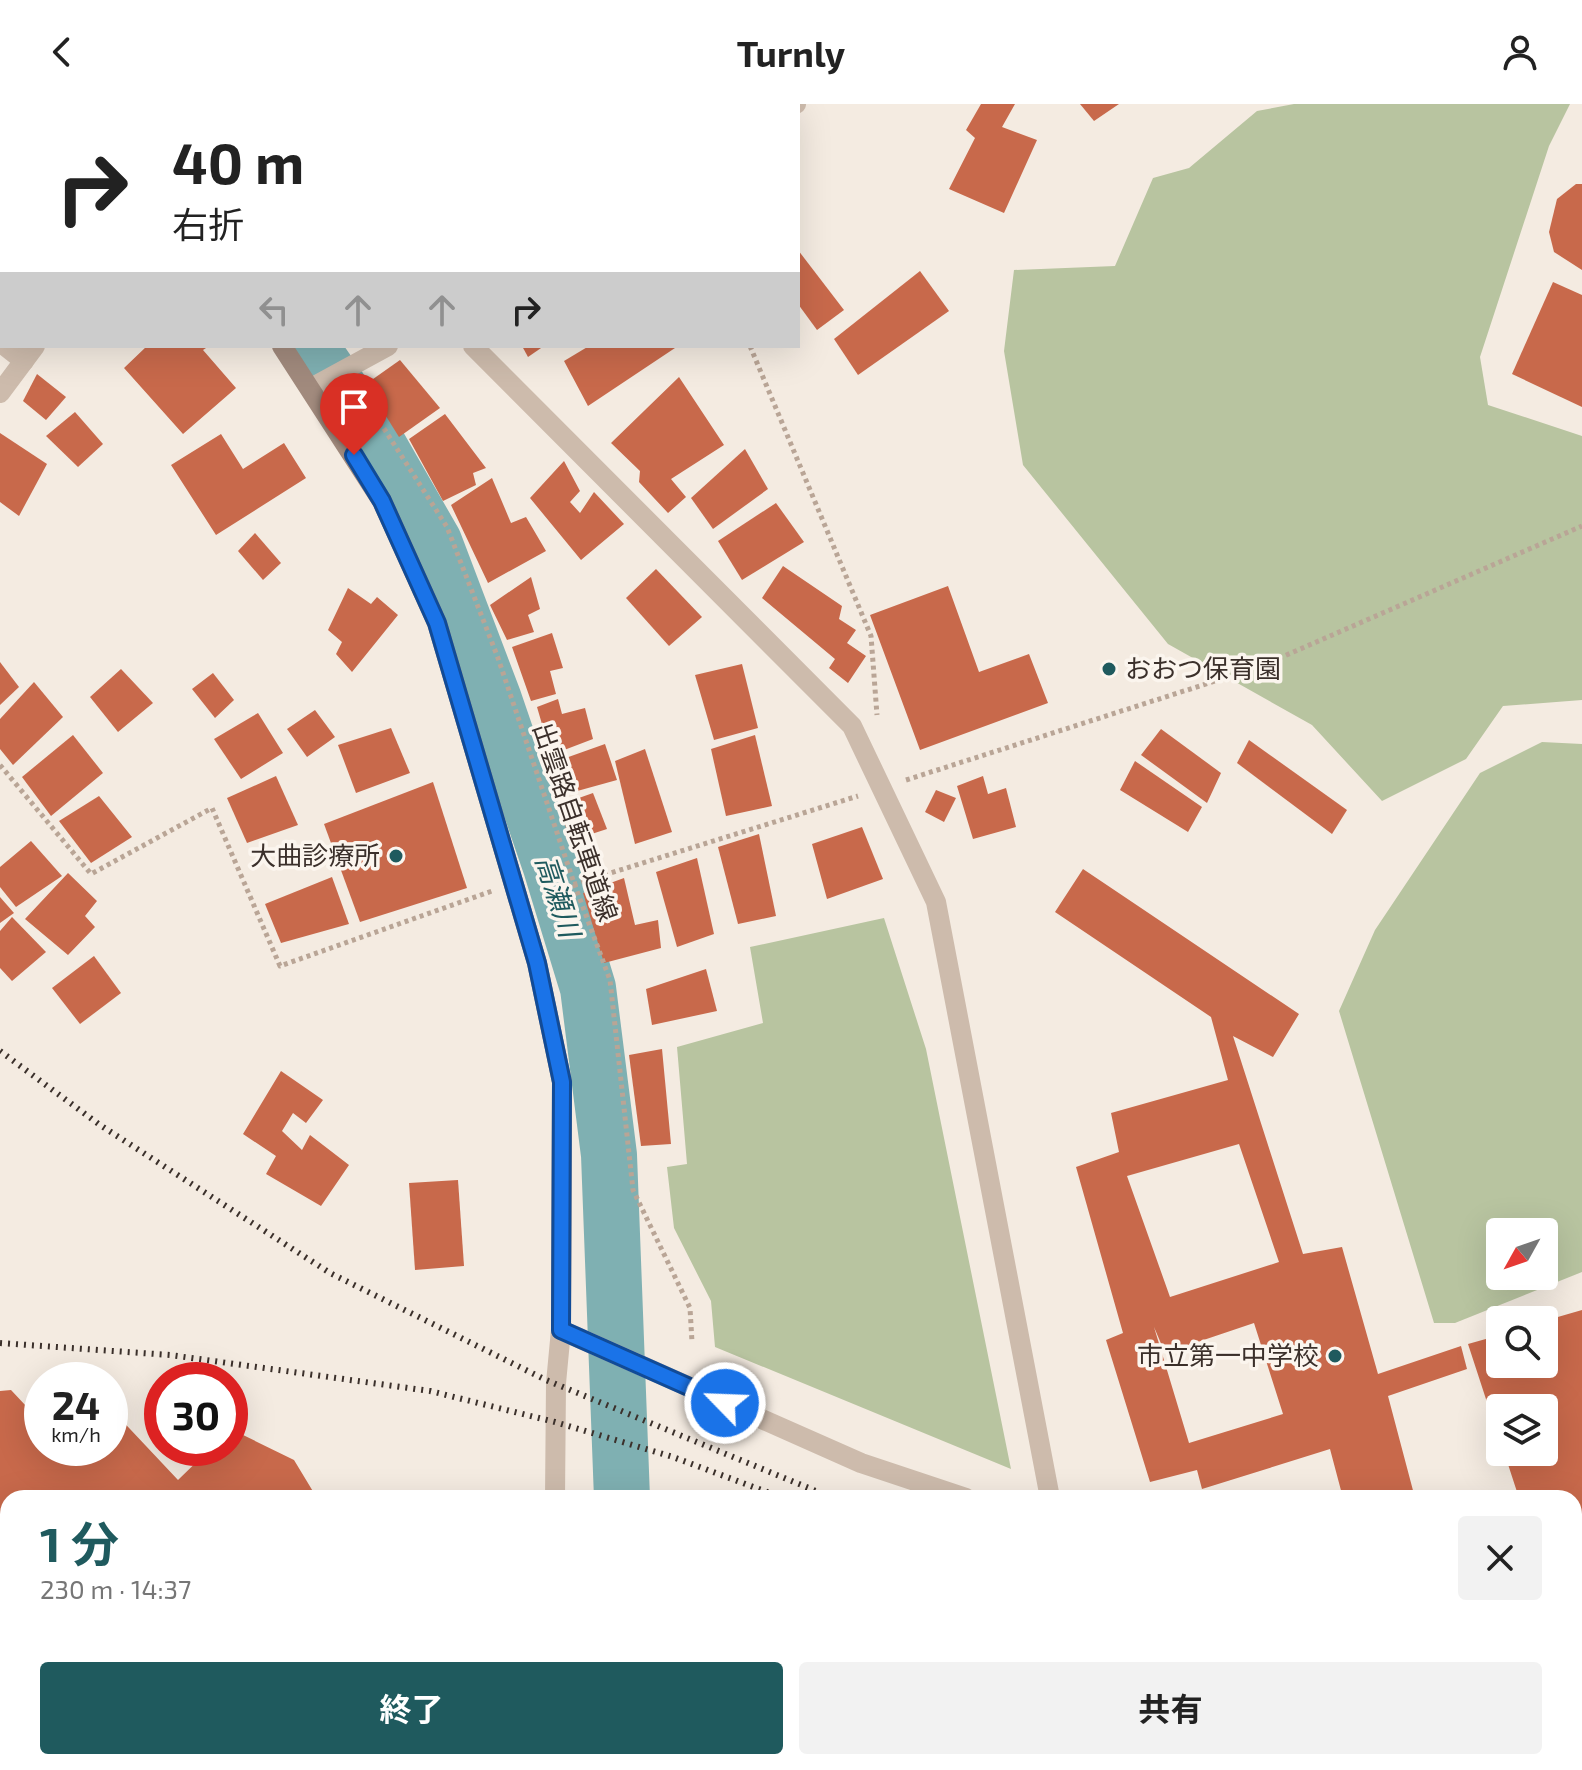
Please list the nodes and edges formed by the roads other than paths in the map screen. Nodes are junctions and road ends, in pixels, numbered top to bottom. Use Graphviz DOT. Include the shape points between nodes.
graph roads {
  1 [pos="283,348"];
  2 [pos="384,348"];
  3 [pos="475,348"];
  4 [pos="29,354"];
  5 [pos="311,388"];
  6 [pos="0,393"];
  7 [pos="561,1330"];
  8 [pos="555,1490"];
  9 [pos="942,1490"];
  10 [pos="1048,1490"];
  1 -- 5 [label="street"];
  2 -- 5 [label="street"];
  3 -- 10 [label="street" via="852,726 936,902"];
  4 -- 6 [label="street"];
  5 -- 7 [label="street" via="382,501 437,623 537,963 562,1082"];
  7 -- 8 [label="street"];
  7 -- 9 [label="street" via="861,1463"];
}
